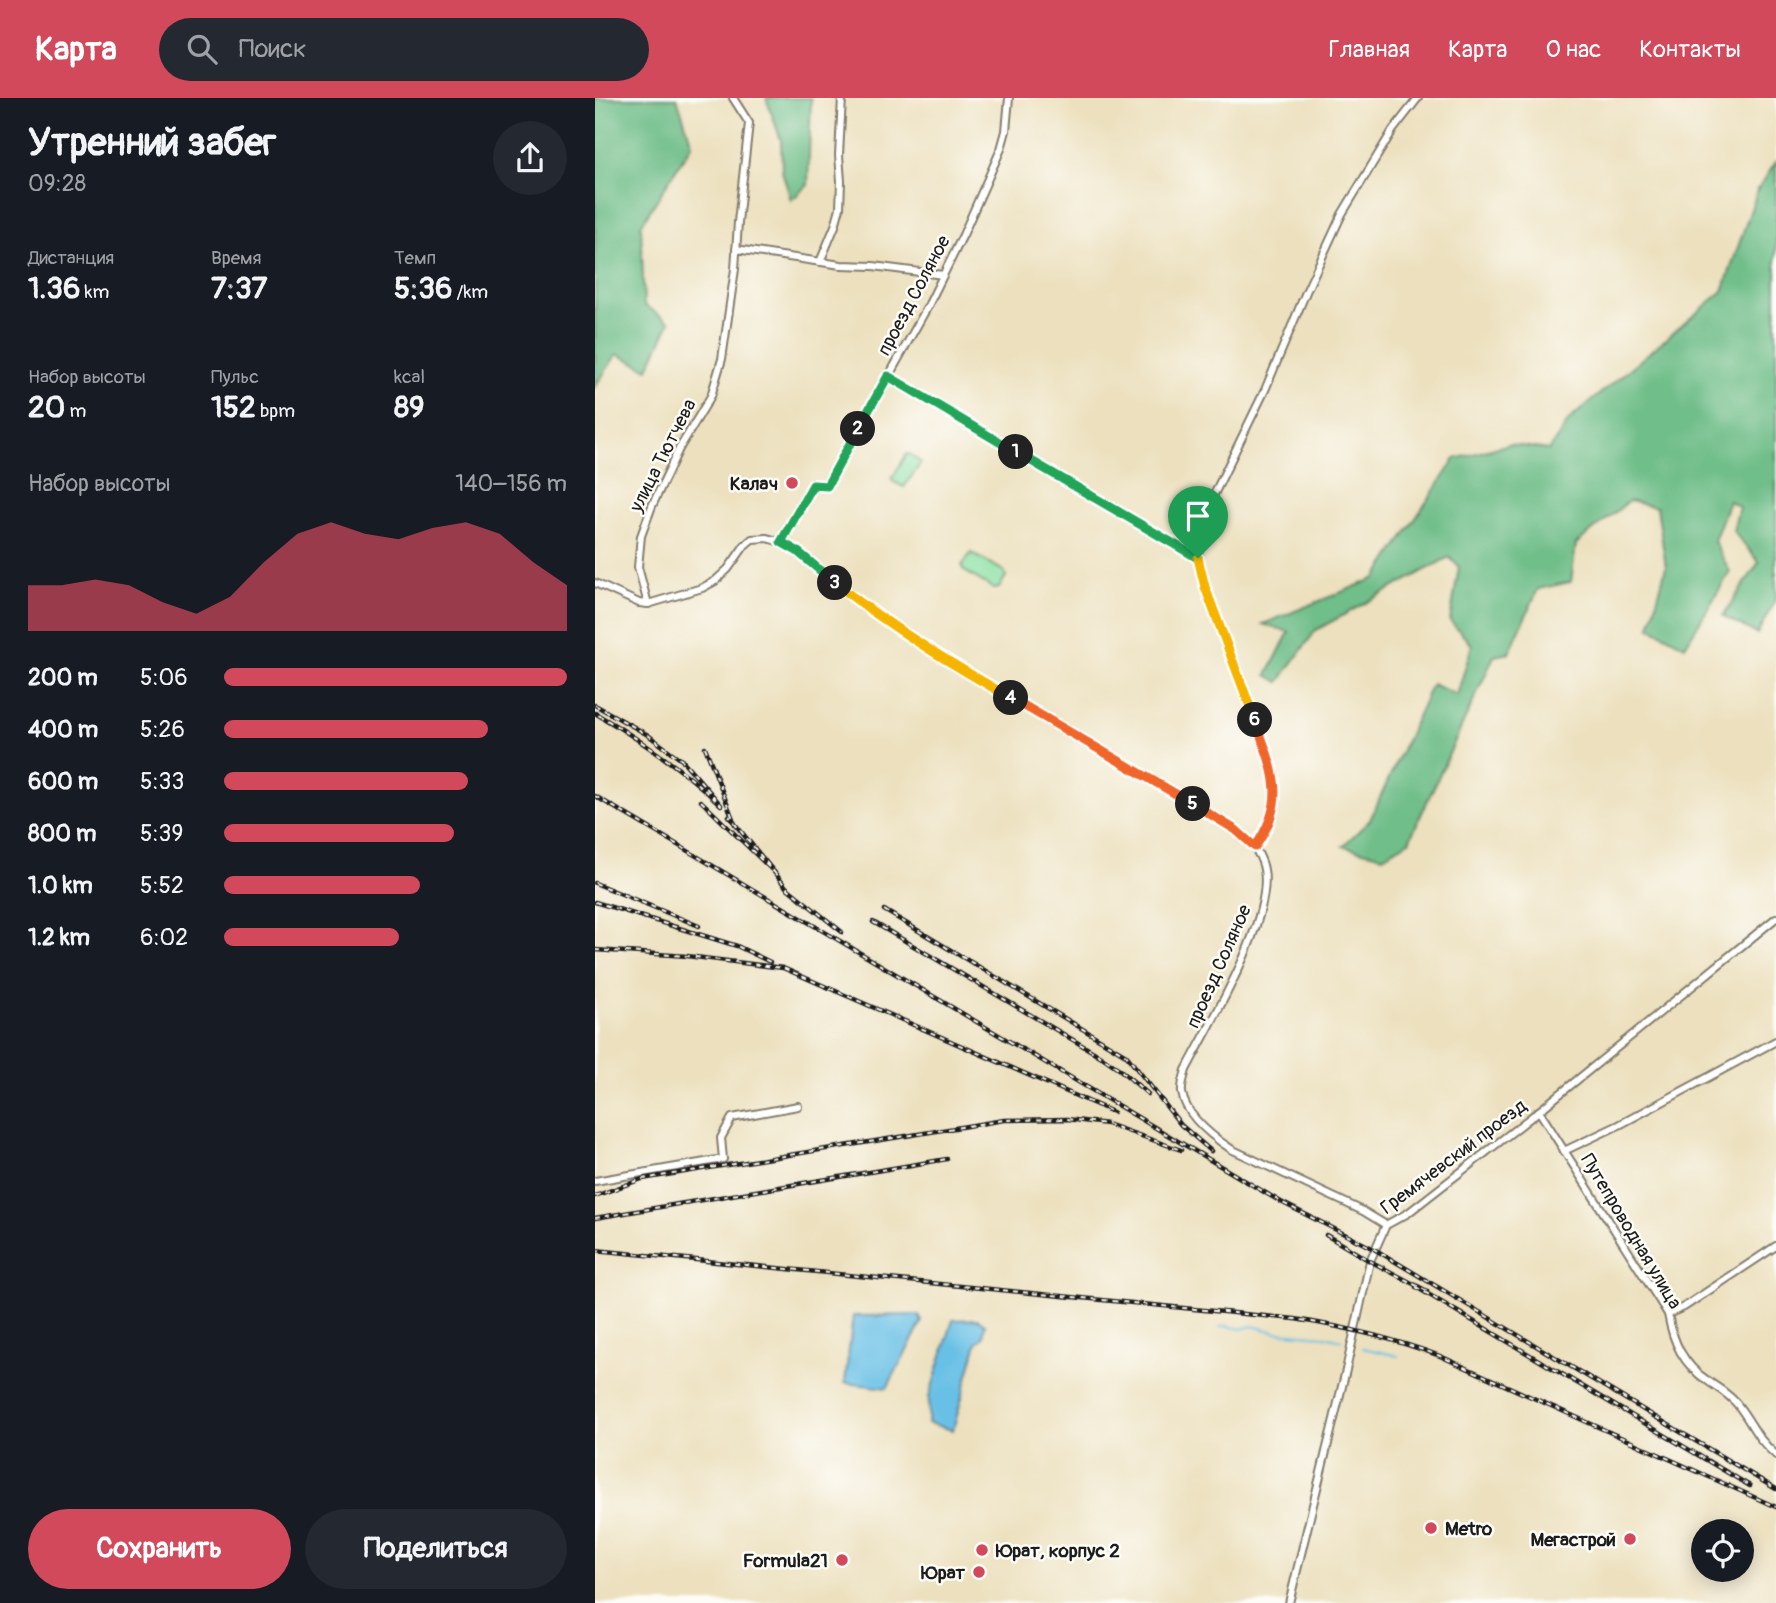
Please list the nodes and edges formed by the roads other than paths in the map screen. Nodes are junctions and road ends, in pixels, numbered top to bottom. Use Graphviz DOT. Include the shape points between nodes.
graph roads {
  1 [pos="733,98"];
  2 [pos="842,98"];
  3 [pos="1009,98"];
  4 [pos="1417,98"];
  5 [pos="736,249"];
  6 [pos="820,262"];
  7 [pos="943,275"];
  8 [pos="888,376"];
  9 [pos="781,542"];
  10 [pos="1198,558"];
  11 [pos="595,583"];
  12 [pos="648,604"];
  13 [pos="1255,847"];
  14 [pos="1776,918"];
  15 [pos="1776,1041"];
  16 [pos="798,1106"];
  17 [pos="1539,1111"];
  18 [pos="1564,1151"];
  19 [pos="595,1181"];
  20 [pos="1386,1225"];
  21 [pos="1776,1246"];
  22 [pos="1668,1314"];
  23 [pos="1776,1455"];
  24 [pos="1289,1603"];
  1 -- 5 [label="street, улица Тютчева" via="749,123"];
  2 -- 6 [label="street" via="840,208"];
  3 -- 7 [label="street, проезд Соляное" via="1006,131 993,169"];
  4 -- 10 [label="street" via="1342,214 1202,519"];
  5 -- 6 [label="street"];
  5 -- 12 [label="street, улица Тютчева" via="717,379 679,449 641,536 638,567"];
  6 -- 7 [label="street"];
  7 -- 8 [label="street, проезд Соляное"];
  8 -- 9 [label="street, проезд Соляное" via="827,486 813,485"];
  8 -- 10 [label="street"];
  9 -- 12 [label="street" via="752,539 715,581"];
  9 -- 13 [label="street" via="947,662 1213,815"];
  10 -- 13 [label="street" via="1274,774 1274,806"];
  11 -- 12 [label="street"];
  13 -- 20 [label="street, проезд Соляное" via="1265,872 1262,910 1186,1070 1182,1094 1214,1138 1231,1149"];
  14 -- 17 [label="street, Гремячевский проезд"];
  15 -- 18 [label="street"];
  16 -- 19 [label="street" via="732,1118 721,1138 723,1158"];
  17 -- 18 [label="street, Путепроводная улица"];
  17 -- 20 [label="street, Гремячевский проезд" via="1408,1213"];
  18 -- 22 [label="street, Путепроводная улица"];
  20 -- 24 [label="street, Гремячевский проезд" via="1370,1261"];
  21 -- 22 [label="street"];
  22 -- 23 [label="street, Путепроводная улица" via="1684,1360 1738,1404 1761,1442"];
}
